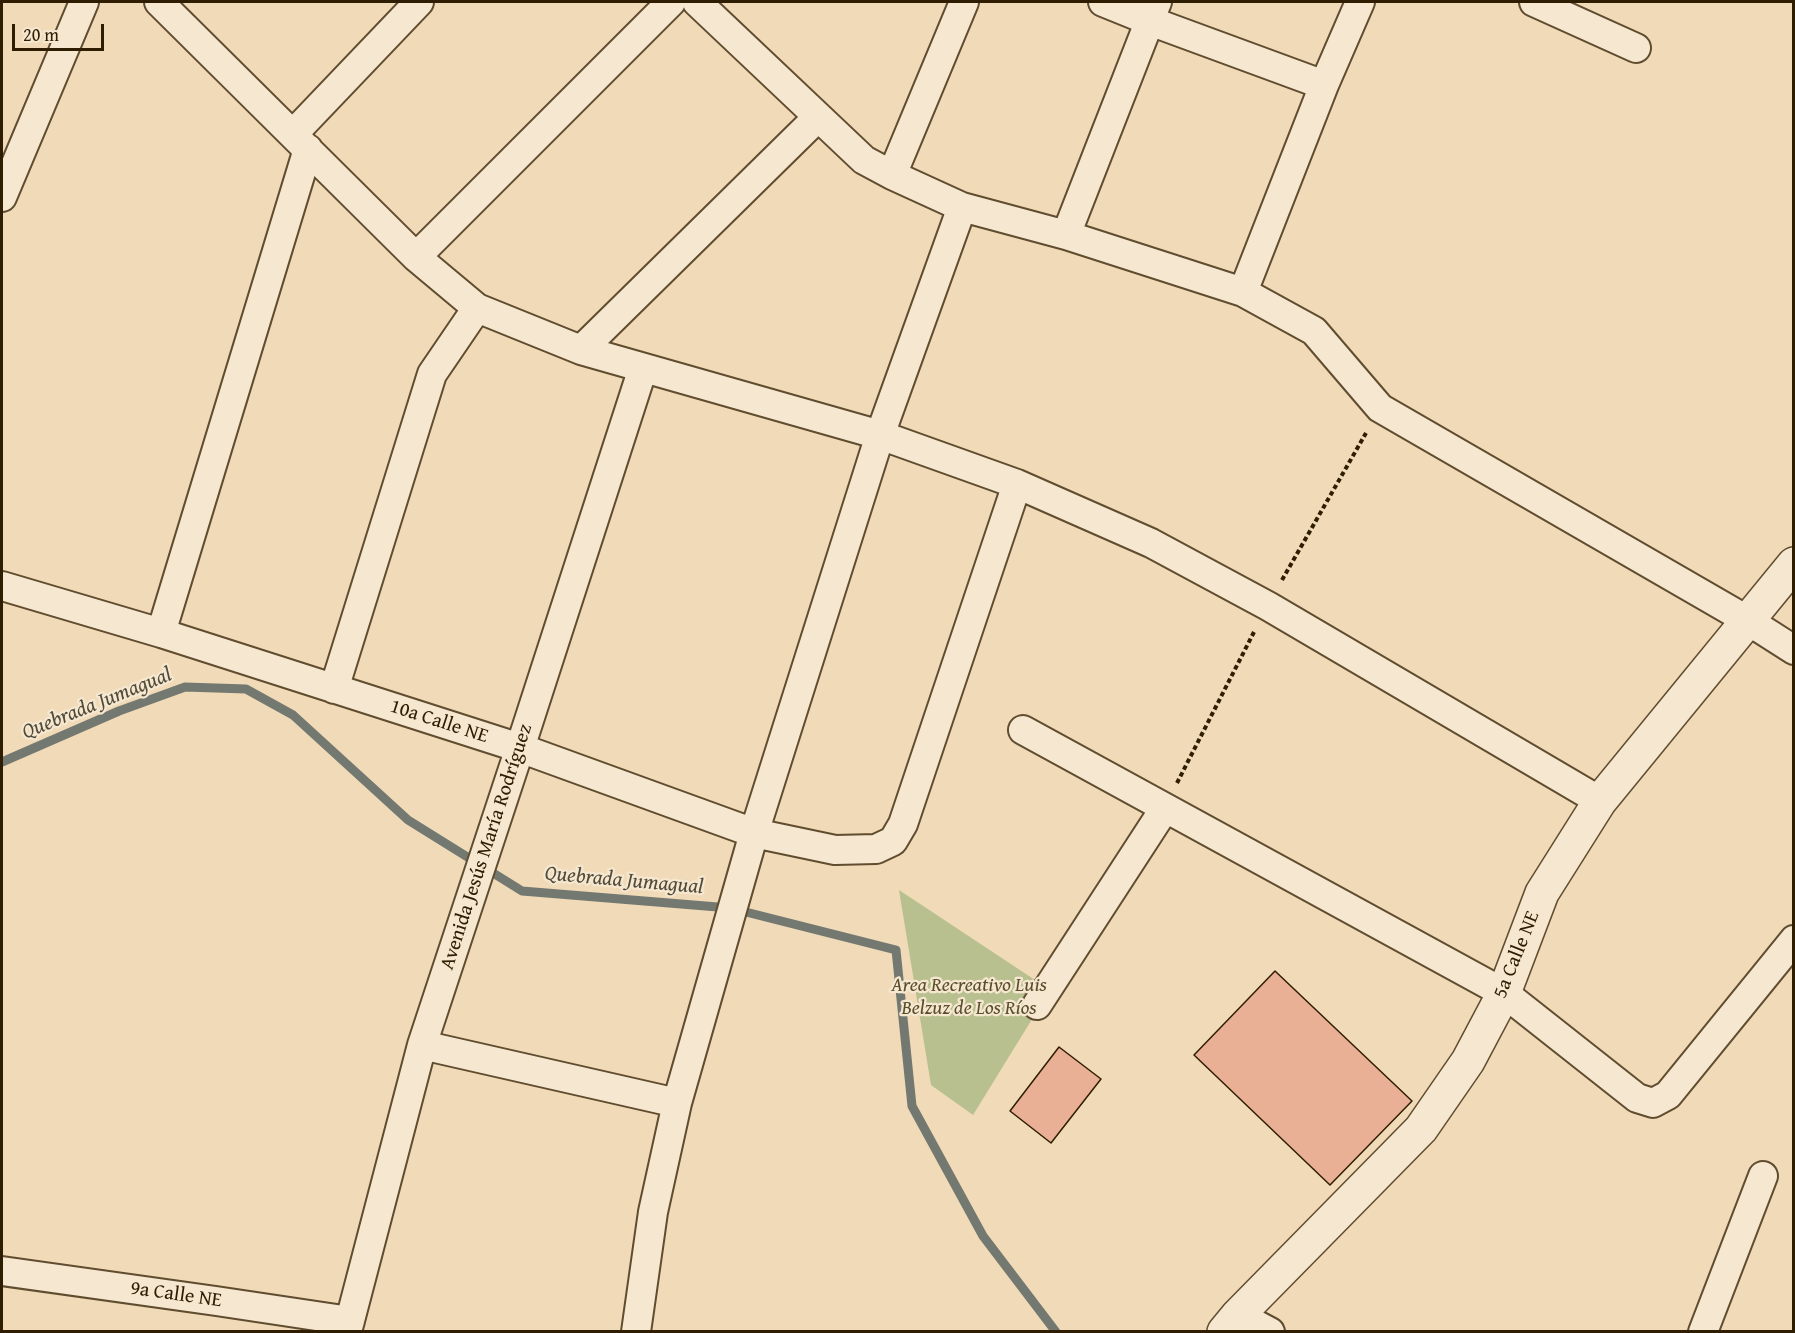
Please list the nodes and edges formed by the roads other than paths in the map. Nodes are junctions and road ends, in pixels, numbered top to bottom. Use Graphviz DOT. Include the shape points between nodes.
graph roads {
  1 [pos="84,2"];
  2 [pos="419,2"];
  3 [pos="671,2"];
  4 [pos="697,2"];
  5 [pos="964,2"];
  6 [pos="1103,2"];
  7 [pos="1360,2"];
  8 [pos="1534,2"];
  9 [pos="166,4"];
  10 [pos="1154,11"];
  11 [pos="1636,48"];
  12 [pos="1324,85"];
  13 [pos="818,117"];
  14 [pos="300,142"];
  15 [pos="892,175"];
  16 [pos="2,197"];
  17 [pos="962,207"];
  18 [pos="1066,235"];
  19 [pos="416,257"];
  20 [pos="1243,292"];
  21 [pos="477,308"];
  22 [pos="581,350"];
  23 [pos="643,368"];
  24 [pos="880,435"];
  25 [pos="1017,484"];
  26 [pos="1794,564"];
  27 [pos="2,586"];
  28 [pos="1747,620"];
  29 [pos="161,633"];
  30 [pos="1794,650"];
  31 [pos="334,689"];
  32 [pos="1023,730"];
  33 [pos="520,748"];
  34 [pos="1600,801"];
  35 [pos="1165,808"];
  36 [pos="754,833"];
  37 [pos="1794,940"];
  38 [pos="1504,993"];
  39 [pos="1036,1005"];
  40 [pos="422,1045"];
  41 [pos="677,1103"];
  42 [pos="1763,1176"];
  43 [pos="2,1271"];
  44 [pos="1231,1323"];
  45 [pos="349,1326"];
  46 [pos="636,1332"];
  47 [pos="1270,1332"];
  48 [pos="1703,1332"];
  1 -- 16 [label="street"];
  2 -- 14 [label="street"];
  3 -- 19 [label="street"];
  4 -- 13 [label="street"];
  5 -- 15 [label="street"];
  6 -- 10 [label="street"];
  7 -- 12 [label="street"];
  8 -- 11 [label="street"];
  9 -- 14 [label="street"];
  10 -- 12 [label="street"];
  10 -- 18 [label="street"];
  12 -- 20 [label="street"];
  13 -- 15 [label="street" via="864,160"];
  13 -- 22 [label="street"];
  14 -- 19 [label="street"];
  14 -- 29 [label="street"];
  15 -- 17 [label="street"];
  17 -- 18 [label="street"];
  17 -- 24 [label="street"];
  18 -- 20 [label="street"];
  19 -- 21 [label="street"];
  20 -- 28 [label="street" via="1314,331 1380,408"];
  21 -- 22 [label="street"];
  21 -- 31 [label="street" via="432,374"];
  22 -- 23 [label="street"];
  23 -- 24 [label="street"];
  23 -- 33 [label="street, Avenida Jesús María Rodríguez"];
  24 -- 25 [label="street"];
  24 -- 36 [label="street"];
  25 -- 34 [label="street" via="1151,543 1268,606"];
  25 -- 36 [label="street, 10a Calle NE" via="903,824 893,841 876,849 835,850"];
  26 -- 28 [label="street, 5a Calle NE"];
  27 -- 29 [label="street, 10a Calle NE"];
  28 -- 30 [label="street"];
  28 -- 34 [label="street, 5a Calle NE"];
  29 -- 31 [label="street, 10a Calle NE"];
  31 -- 33 [label="street, 10a Calle NE"];
  32 -- 35 [label="street"];
  33 -- 36 [label="street, 10a Calle NE"];
  33 -- 40 [label="street, Avenida Jesús María Rodríguez"];
  34 -- 38 [label="street, 5a Calle NE" via="1542,892"];
  35 -- 38 [label="street"];
  35 -- 39 [label="street"];
  36 -- 41 [label="street"];
  37 -- 38 [label="street" via="1668,1095 1653,1103 1637,1098"];
  38 -- 44 [label="street, 5a Calle NE" via="1468,1061 1421,1129"];
  40 -- 41 [label="street"];
  40 -- 45 [label="street, Avenida Jesús María Rodríguez"];
  41 -- 46 [label="street" via="654,1212"];
  42 -- 48 [label="street"];
  43 -- 45 [label="street, 9a Calle NE" via="216,1300"];
  44 -- 47 [label="street"];
}
